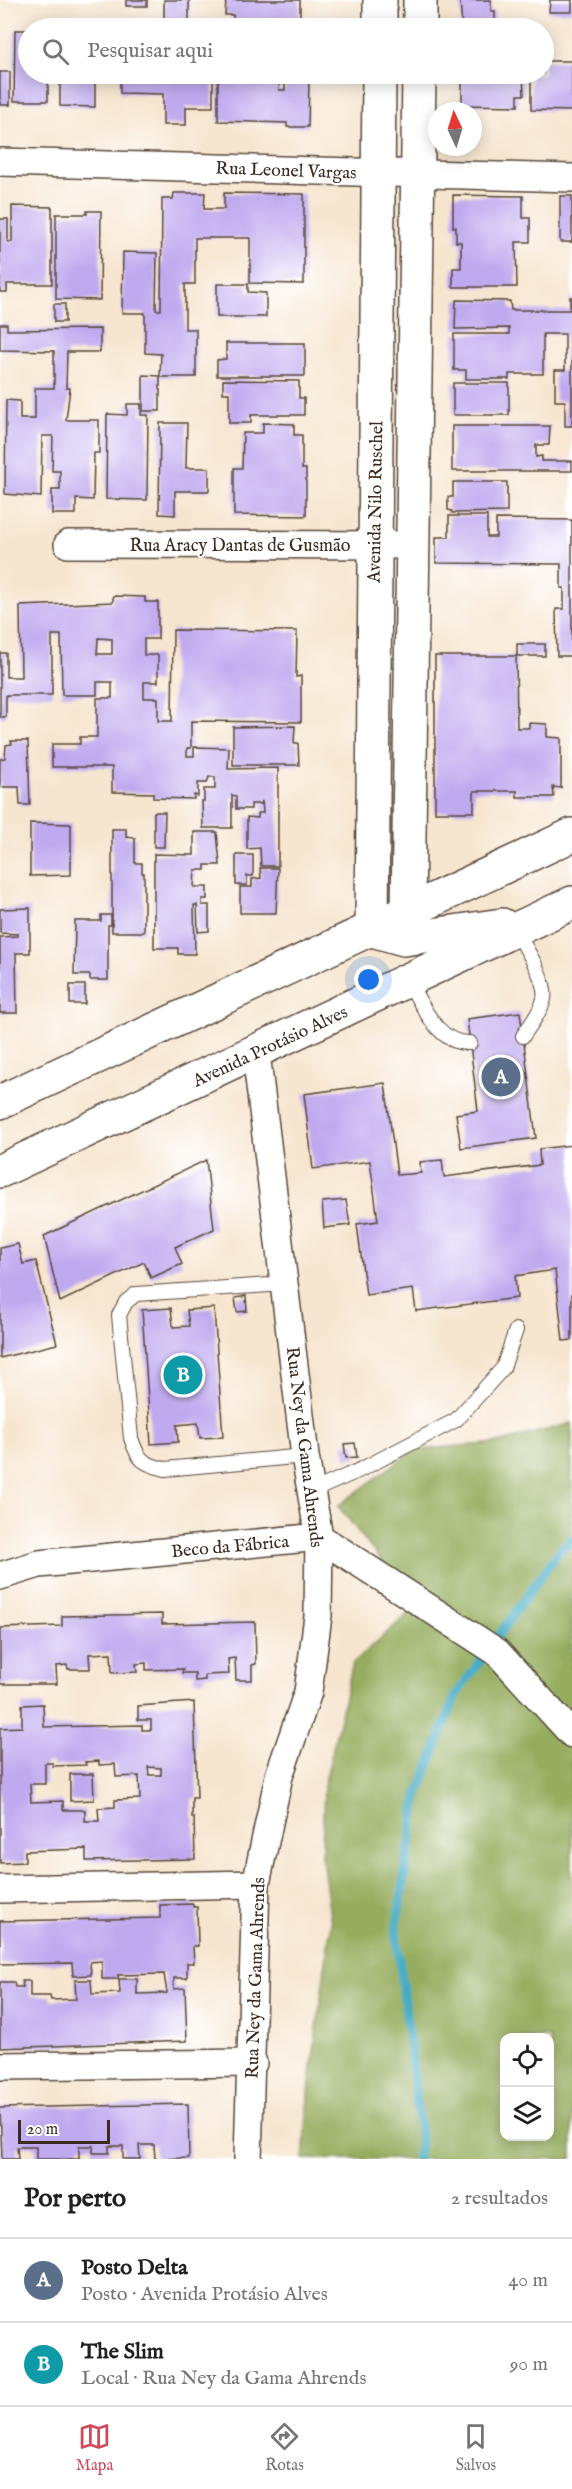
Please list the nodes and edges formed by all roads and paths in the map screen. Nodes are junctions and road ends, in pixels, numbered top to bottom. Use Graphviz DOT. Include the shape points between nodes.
graph roads {
  1 [pos="380,0"];
  2 [pos="420,0"];
  3 [pos="380,18"];
  4 [pos="420,18"];
  5 [pos="379,84"];
  6 [pos="419,84"];
  7 [pos="0,162"];
  8 [pos="379,172"];
  9 [pos="418,173"];
  10 [pos="572,177"];
  11 [pos="68,544"];
  12 [pos="375,545"];
  13 [pos="412,545"];
  14 [pos="572,835"];
  15 [pos="572,903"];
  16 [pos="408,913"];
  17 [pos="526,925"];
  18 [pos="372,930"];
  19 [pos="408,981"];
  20 [pos="523,1036"];
  21 [pos="470,1042"];
  22 [pos="256,1053"];
  23 [pos="0,1102"];
  24 [pos="0,1171"];
  25 [pos="285,1284"];
  26 [pos="516,1330"];
  27 [pos="304,1456"];
  28 [pos="310,1492"];
  29 [pos="319,1537"];
  30 [pos="0,1576"];
  31 [pos="572,1734"];
  32 [pos="256,1884"];
  33 [pos="0,1889"];
  34 [pos="253,2063"];
  35 [pos="0,2066"];
  36 [pos="248,2159"];
  1 -- 3 [label="street"];
  2 -- 4 [label="street"];
  5 -- 8 [label="street, Avenida Nilo Ruschel"];
  6 -- 9 [label="street"];
  7 -- 8 [label="street, Rua Leonel Vargas"];
  8 -- 9 [label="street, Rua Leonel Vargas"];
  8 -- 12 [label="street, Avenida Nilo Ruschel"];
  9 -- 10 [label="street, Rua Leonel Vargas"];
  9 -- 13 [label="street"];
  11 -- 12 [label="street, Rua Aracy Dantas de Gusmão"];
  12 -- 13 [label="street, Rua Aracy Dantas de Gusmão"];
  12 -- 18 [label="street, Avenida Nilo Ruschel"];
  13 -- 16 [label="street"];
  14 -- 16 [label="street"];
  15 -- 17 [label="street, Avenida Protásio Alves"];
  16 -- 18 [label="street"];
  17 -- 18 [label="street" via="404,939"];
  17 -- 19 [label="street, Avenida Protásio Alves"];
  17 -- 20 [label="lane" via="545,998"];
  18 -- 23 [label="street"];
  19 -- 21 [label="lane" via="440,1031 462,1043"];
  19 -- 22 [label="street, Avenida Protásio Alves"];
  22 -- 24 [label="street, Avenida Protásio Alves"];
  22 -- 25 [label="street, Rua Ney da Gama Ahrends"];
  25 -- 27 [label="street, Rua Ney da Gama Ahrends"];
  25 -- 27 [label="lane" via="136,1294 126,1302 119,1315 131,1438 136,1455 148,1465 165,1469"];
  26 -- 28 [label="lane" via="503,1368 456,1420"];
  27 -- 28 [label="street, Rua Ney da Gama Ahrends"];
  28 -- 29 [label="street, Rua Ney da Gama Ahrends"];
  29 -- 30 [label="street, Beco da Fábrica" via="39,1564"];
  29 -- 31 [label="street" via="489,1647"];
  29 -- 32 [label="street, Rua Ney da Gama Ahrends" via="318,1616 308,1692 279,1776"];
  32 -- 33 [label="street"];
  32 -- 34 [label="street, Rua Ney da Gama Ahrends"];
  34 -- 35 [label="street"];
  34 -- 36 [label="street, Rua Ney da Gama Ahrends"];
}
